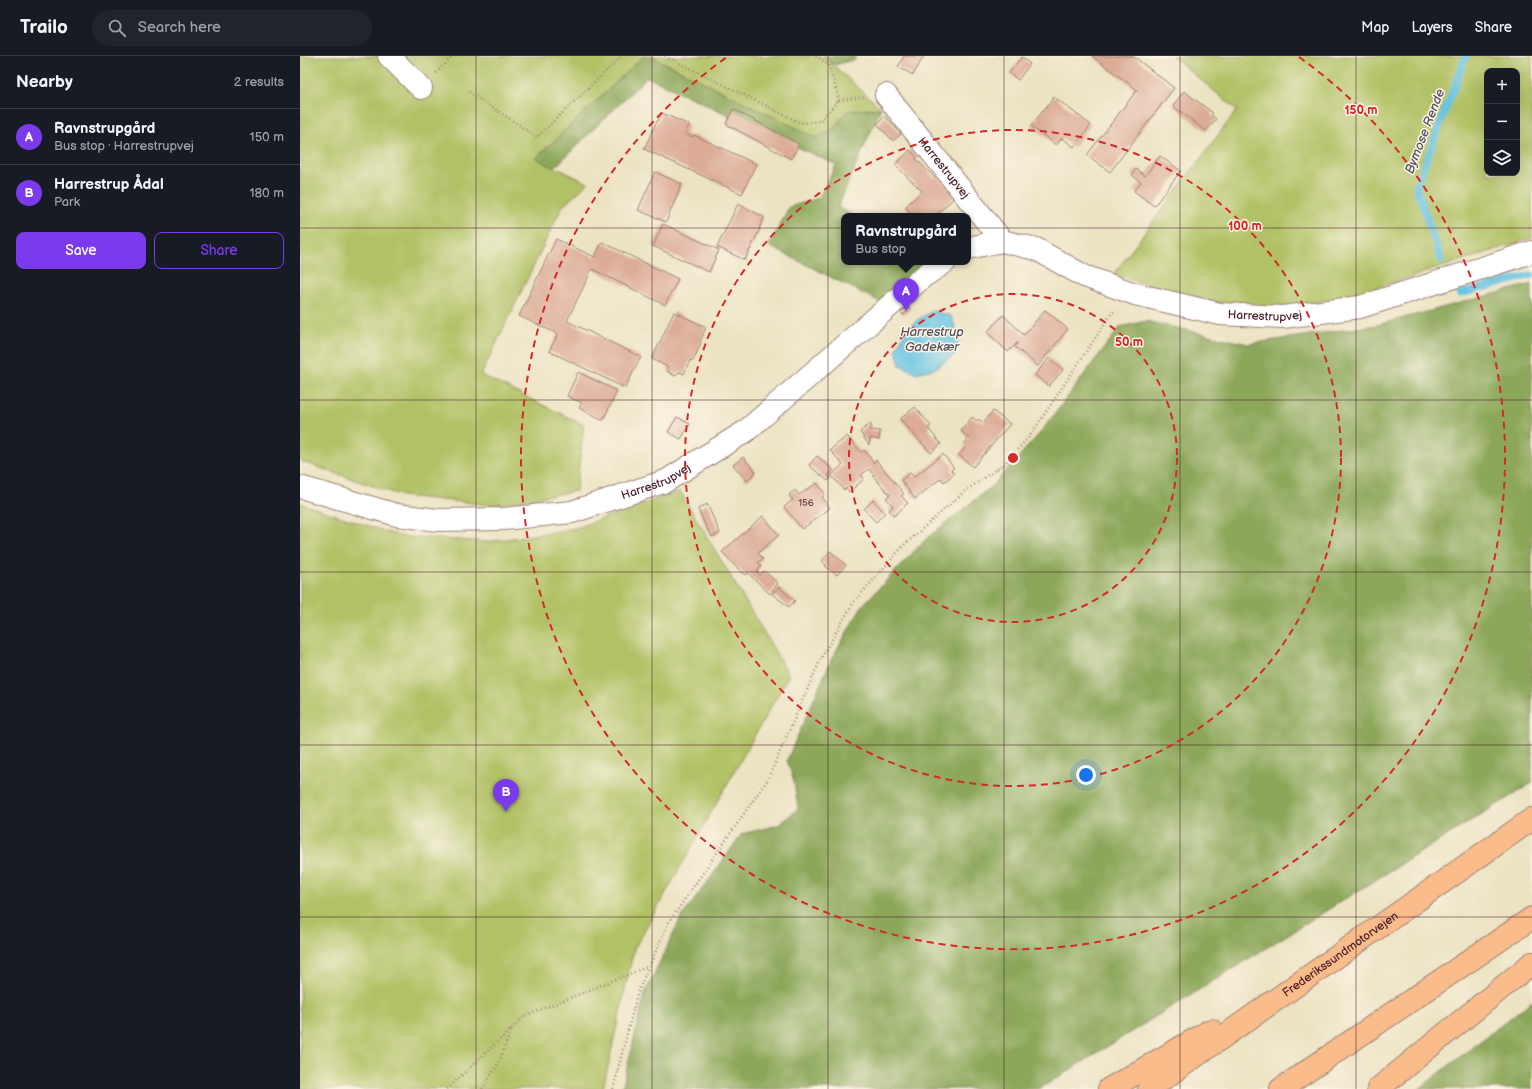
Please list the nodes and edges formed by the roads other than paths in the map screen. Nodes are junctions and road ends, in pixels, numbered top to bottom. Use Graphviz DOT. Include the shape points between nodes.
graph roads {
  1 [pos="389,56"];
  2 [pos="421,88"];
  3 [pos="886,95"];
  4 [pos="1002,241"];
  5 [pos="971,247"];
  6 [pos="1532,252"];
  7 [pos="940,265"];
  8 [pos="300,487"];
  9 [pos="1532,819"];
  10 [pos="1532,918"];
  11 [pos="1532,963"];
  12 [pos="1322,968"];
  13 [pos="1109,1089"];
  14 [pos="1149,1089"];
  15 [pos="1281,1089"];
  16 [pos="1378,1089"];
  1 -- 2 [label="street"];
  3 -- 4 [label="street, Harrestrupvej"];
  4 -- 5 [label="street, Harrestrupvej"];
  4 -- 6 [label="street, Harrestrupvej" via="1036,249 1084,276 1135,294 1220,314 1283,317 1360,307"];
  7 -- 8 [label="street, Harrestrupvej" via="924,276 746,430 666,481 572,512 502,519 438,520 397,515"];
  9 -- 12 [label="highway, Frederikssundmotorvejen"];
  10 -- 15 [label="highway"];
  11 -- 16 [label="highway"];
  12 -- 13 [label="highway"];
  12 -- 14 [label="highway, Frederikssundmotorvejen"];
}
